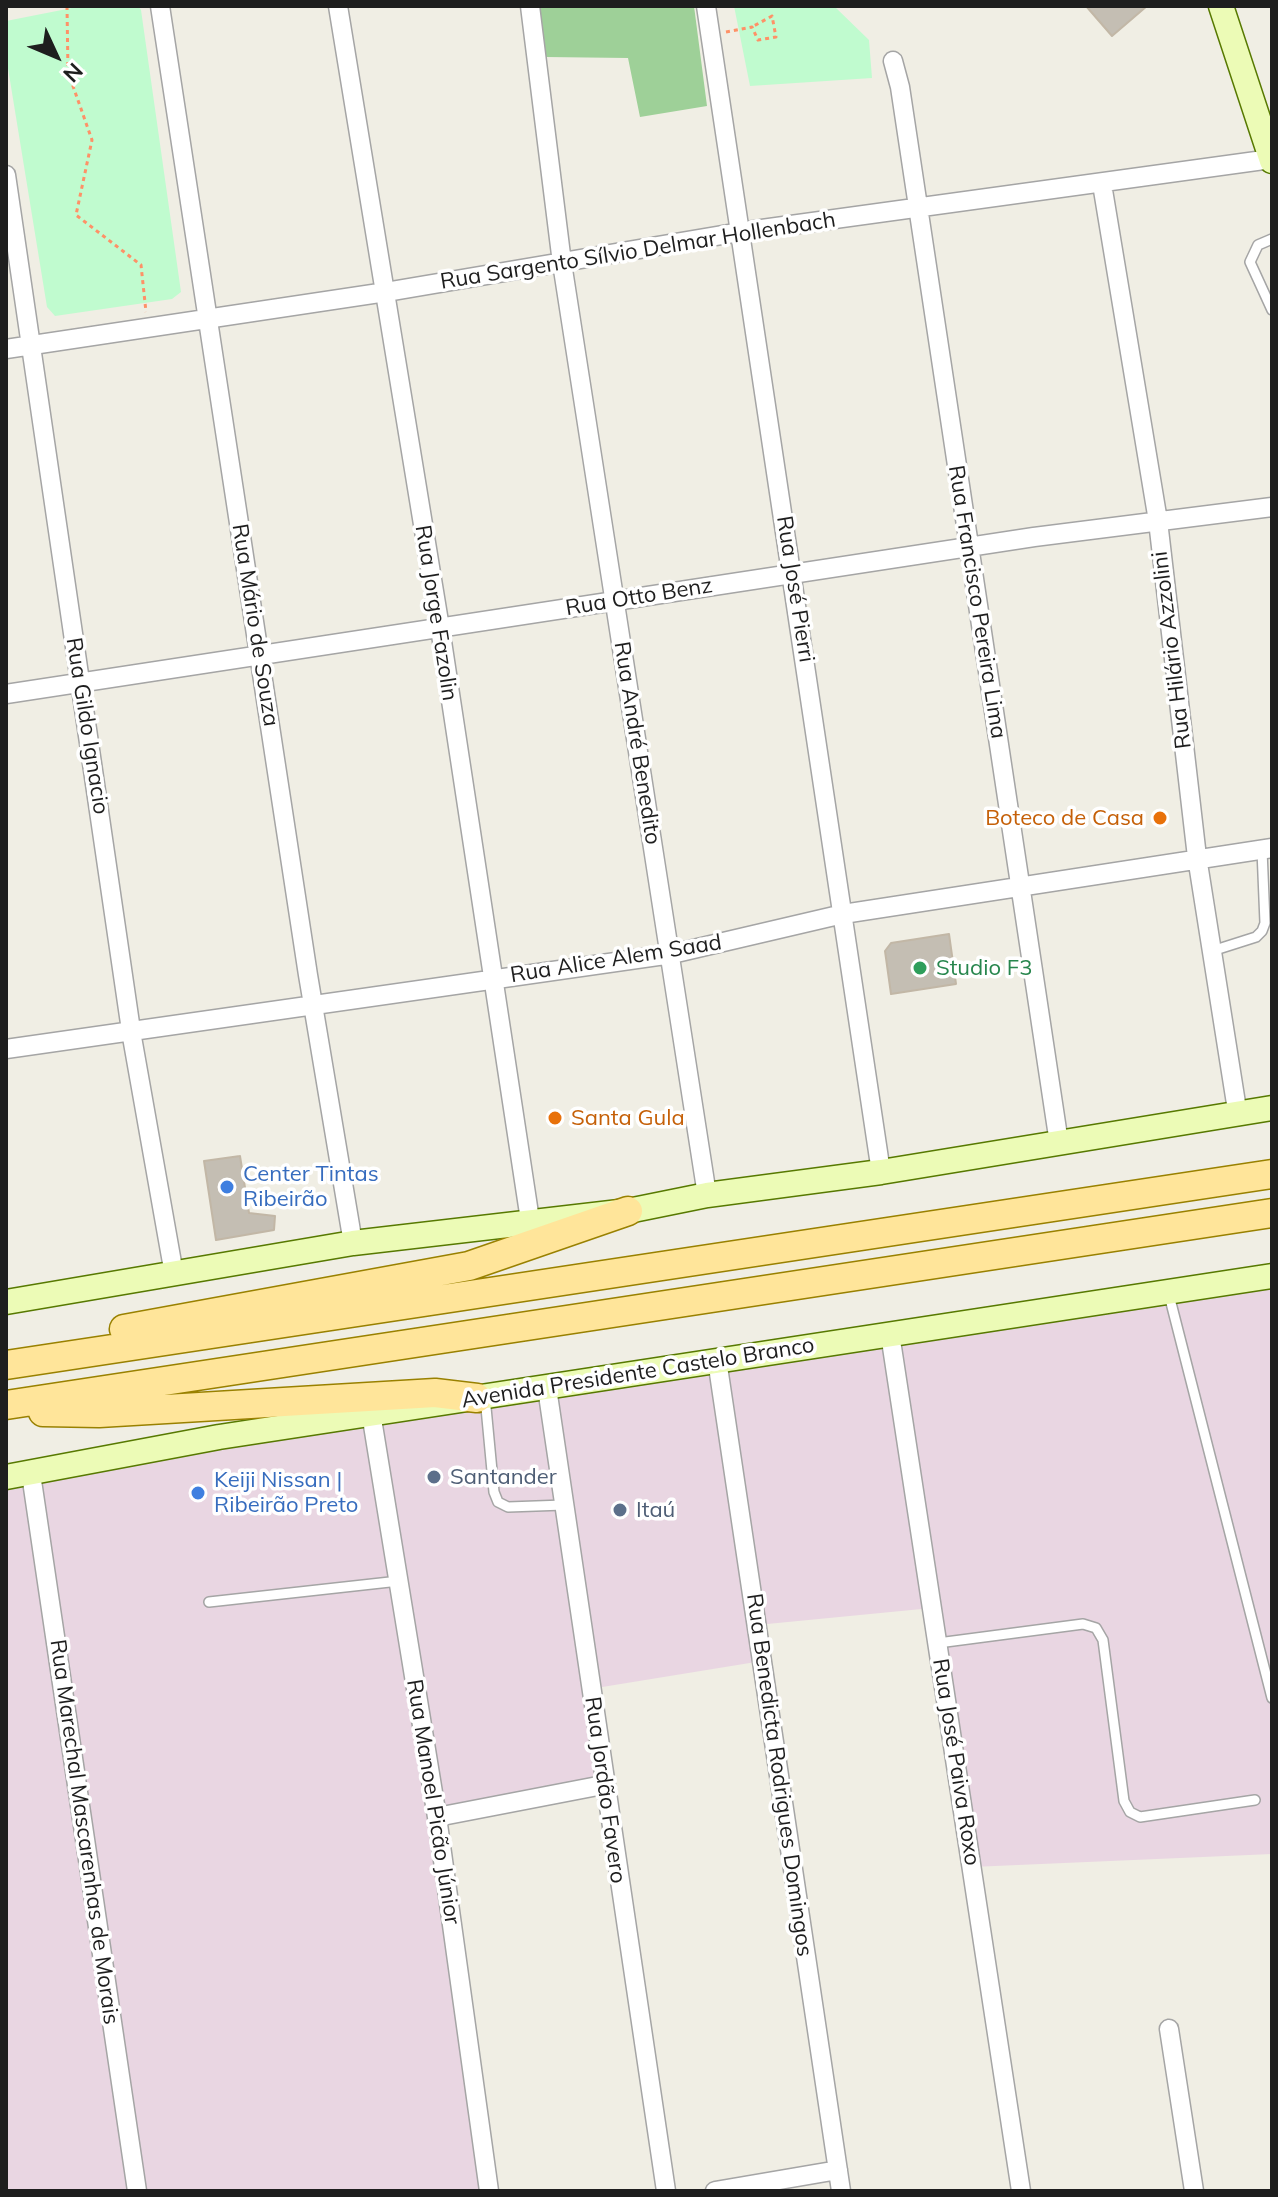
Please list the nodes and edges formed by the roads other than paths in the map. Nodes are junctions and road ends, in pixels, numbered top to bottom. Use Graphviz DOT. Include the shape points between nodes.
graph roads {
  1 [pos="160,6"];
  2 [pos="338,6"];
  3 [pos="530,6"];
  4 [pos="706,6"];
  5 [pos="1221,6"];
  6 [pos="893,61"];
  7 [pos="1272,160"];
  8 [pos="6,175"];
  9 [pos="1102,184"];
  10 [pos="916,207"];
  11 [pos="740,232"];
  12 [pos="1272,239"];
  13 [pos="562,263"];
  14 [pos="386,292"];
  15 [pos="1272,310"];
  16 [pos="209,319"];
  17 [pos="33,344"];
  18 [pos="6,349"];
  19 [pos="1272,507"];
  20 [pos="1158,521"];
  21 [pos="968,547"];
  22 [pos="794,574"];
  23 [pos="616,601"];
  24 [pos="440,628"];
  25 [pos="259,655"];
  26 [pos="79,683"];
  27 [pos="6,694"];
  28 [pos="1267,848"];
  29 [pos="1197,857"];
  30 [pos="1021,886"];
  31 [pos="843,914"];
  32 [pos="1212,951"];
  33 [pos="672,954"];
  34 [pos="491,979"];
  35 [pos="314,1004"];
  36 [pos="133,1029"];
  37 [pos="6,1049"];
  38 [pos="1272,1108"];
  39 [pos="1238,1116"];
  40 [pos="1059,1143"];
  41 [pos="881,1172"];
  42 [pos="1272,1174"];
  43 [pos="707,1195"];
  44 [pos="628,1211"];
  45 [pos="1272,1213"];
  46 [pos="530,1220"];
  47 [pos="353,1243"];
  48 [pos="174,1274"];
  49 [pos="1272,1276"];
  50 [pos="1169,1291"];
  51 [pos="6,1302"];
  52 [pos="890,1334"];
  53 [pos="6,1357"];
  54 [pos="717,1360"];
  55 [pos="6,1365"];
  56 [pos="547,1388"];
  57 [pos="481,1397"];
  58 [pos="6,1405"];
  59 [pos="6,1411"];
  60 [pos="371,1413"];
  61 [pos="31,1474"];
  62 [pos="6,1477"];
  63 [pos="564,1505"];
  64 [pos="399,1581"];
  65 [pos="209,1602"];
  66 [pos="938,1643"];
  67 [pos="1272,1698"];
  68 [pos="603,1785"];
  69 [pos="1255,1800"];
  70 [pos="437,1817"];
  71 [pos="1169,2029"];
  72 [pos="838,2170"];
  73 [pos="137,2191"];
  74 [pos="489,2191"];
  75 [pos="666,2191"];
  76 [pos="715,2191"];
  77 [pos="841,2191"];
  78 [pos="1021,2191"];
  79 [pos="1194,2191"];
  1 -- 16 [label="street, Rua Mário de Souza"];
  2 -- 14 [label="street, Rua Jorge Fazolin"];
  3 -- 13 [label="street, Rua André Benedito"];
  4 -- 11 [label="street, Rua José Pierri"];
  5 -- 7 [label="main road"];
  6 -- 10 [label="street, Rua Francisco Pereira Lima"];
  7 -- 9 [label="street, Rua Sargento Sílvio Delmar Hollenbach"];
  8 -- 17 [label="street, Rua Gildo Ignacio"];
  9 -- 10 [label="street, Rua Sargento Sílvio Delmar Hollenbach"];
  9 -- 20 [label="street, Rua Hilário Azzolini"];
  10 -- 11 [label="street, Rua Sargento Sílvio Delmar Hollenbach"];
  10 -- 21 [label="street, Rua Francisco Pereira Lima"];
  11 -- 13 [label="street, Rua Sargento Sílvio Delmar Hollenbach"];
  11 -- 22 [label="street, Rua José Pierri"];
  12 -- 15 [label="lane" via="1258,245 1250,262"];
  13 -- 14 [label="street, Rua Sargento Sílvio Delmar Hollenbach"];
  13 -- 23 [label="street, Rua André Benedito"];
  14 -- 16 [label="street, Rua Sargento Sílvio Delmar Hollenbach"];
  14 -- 24 [label="street, Rua Jorge Fazolin"];
  16 -- 17 [label="street, Rua Sargento Sílvio Delmar Hollenbach"];
  16 -- 25 [label="street, Rua Mário de Souza"];
  17 -- 18 [label="street, Rua Sargento Sílvio Delmar Hollenbach"];
  17 -- 26 [label="street, Rua Gildo Ignacio"];
  19 -- 20 [label="street, Rua Otto Benz"];
  20 -- 21 [label="street, Rua Otto Benz"];
  20 -- 29 [label="street, Rua Hilário Azzolini"];
  21 -- 22 [label="street, Rua Otto Benz"];
  21 -- 30 [label="street, Rua Francisco Pereira Lima"];
  22 -- 23 [label="street, Rua Otto Benz"];
  22 -- 31 [label="street, Rua José Pierri"];
  23 -- 24 [label="street, Rua Otto Benz"];
  23 -- 33 [label="street, Rua André Benedito"];
  24 -- 25 [label="street, Rua Otto Benz"];
  24 -- 34 [label="street, Rua Jorge Fazolin"];
  25 -- 26 [label="street, Rua Otto Benz"];
  25 -- 35 [label="street, Rua Mário de Souza"];
  26 -- 27 [label="street, Rua Otto Benz"];
  26 -- 36 [label="street, Rua Gildo Ignacio"];
  28 -- 29 [label="street, Rua Alice Alem Saad"];
  28 -- 32 [label="lane" via="1262,931"];
  29 -- 30 [label="street, Rua Alice Alem Saad"];
  29 -- 32 [label="street, Rua Hilário Azzolini"];
  30 -- 31 [label="street, Rua Alice Alem Saad"];
  30 -- 40 [label="street, Rua Francisco Pereira Lima"];
  31 -- 33 [label="street, Rua Alice Alem Saad"];
  31 -- 41 [label="street, Rua José Pierri"];
  32 -- 39 [label="street, Rua Hilário Azzolini"];
  33 -- 34 [label="street, Rua Alice Alem Saad"];
  33 -- 43 [label="street, Rua André Benedito"];
  34 -- 35 [label="street, Rua Alice Alem Saad"];
  34 -- 46 [label="street, Rua Jorge Fazolin"];
  35 -- 36 [label="street, Rua Alice Alem Saad"];
  35 -- 47 [label="street, Rua Mário de Souza"];
  36 -- 37 [label="street, Rua Alice Alem Saad"];
  36 -- 48 [label="street, Rua Gildo Ignacio"];
  38 -- 39 [label="main road"];
  39 -- 40 [label="main road"];
  40 -- 41 [label="main road"];
  41 -- 43 [label="main road"];
  42 -- 55 [label="main road"];
  43 -- 44 [label="main road"];
  44 -- 46 [label="main road"];
  44 -- 53 [label="main road" via="469,1266 118,1330"];
  45 -- 58 [label="main road"];
  46 -- 47 [label="main road"];
  47 -- 48 [label="main road"];
  48 -- 51 [label="main road"];
  49 -- 50 [label="main road, Avenida Presidente Castelo Branco"];
  50 -- 52 [label="main road, Avenida Presidente Castelo Branco"];
  50 -- 67 [label="lane"];
  52 -- 54 [label="main road, Avenida Presidente Castelo Branco"];
  52 -- 66 [label="street, Rua José Paiva Roxo"];
  54 -- 56 [label="main road, Avenida Presidente Castelo Branco"];
  54 -- 72 [label="street, Rua Benedicta Rodrigues Domingos"];
  56 -- 57 [label="main road, Avenida Presidente Castelo Branco"];
  56 -- 63 [label="street, Rua Jordão Favero"];
  57 -- 59 [label="main road" via="435,1393 99,1413"];
  57 -- 60 [label="main road, Avenida Presidente Castelo Branco"];
  57 -- 63 [label="lane" via="498,1502 508,1507"];
  60 -- 61 [label="main road, Avenida Presidente Castelo Branco"];
  60 -- 64 [label="street, Rua Manoel Picão Júnior"];
  61 -- 62 [label="main road, Avenida Presidente Castelo Branco"];
  61 -- 73 [label="street, Rua Marechal Mascarenhas de Morais"];
  63 -- 68 [label="street, Rua Jordão Favero"];
  64 -- 65 [label="lane"];
  64 -- 70 [label="street, Rua Manoel Picão Júnior"];
  66 -- 69 [label="lane" via="1083,1624 1096,1628 1103,1640 1124,1801 1130,1812 1140,1817"];
  66 -- 78 [label="street, Rua José Paiva Roxo"];
  68 -- 70 [label="street"];
  68 -- 75 [label="street, Rua Jordão Favero"];
  70 -- 74 [label="street, Rua Manoel Picão Júnior"];
  71 -- 79 [label="street"];
  72 -- 76 [label="street"];
  72 -- 77 [label="street, Rua Benedicta Rodrigues Domingos"];
}
